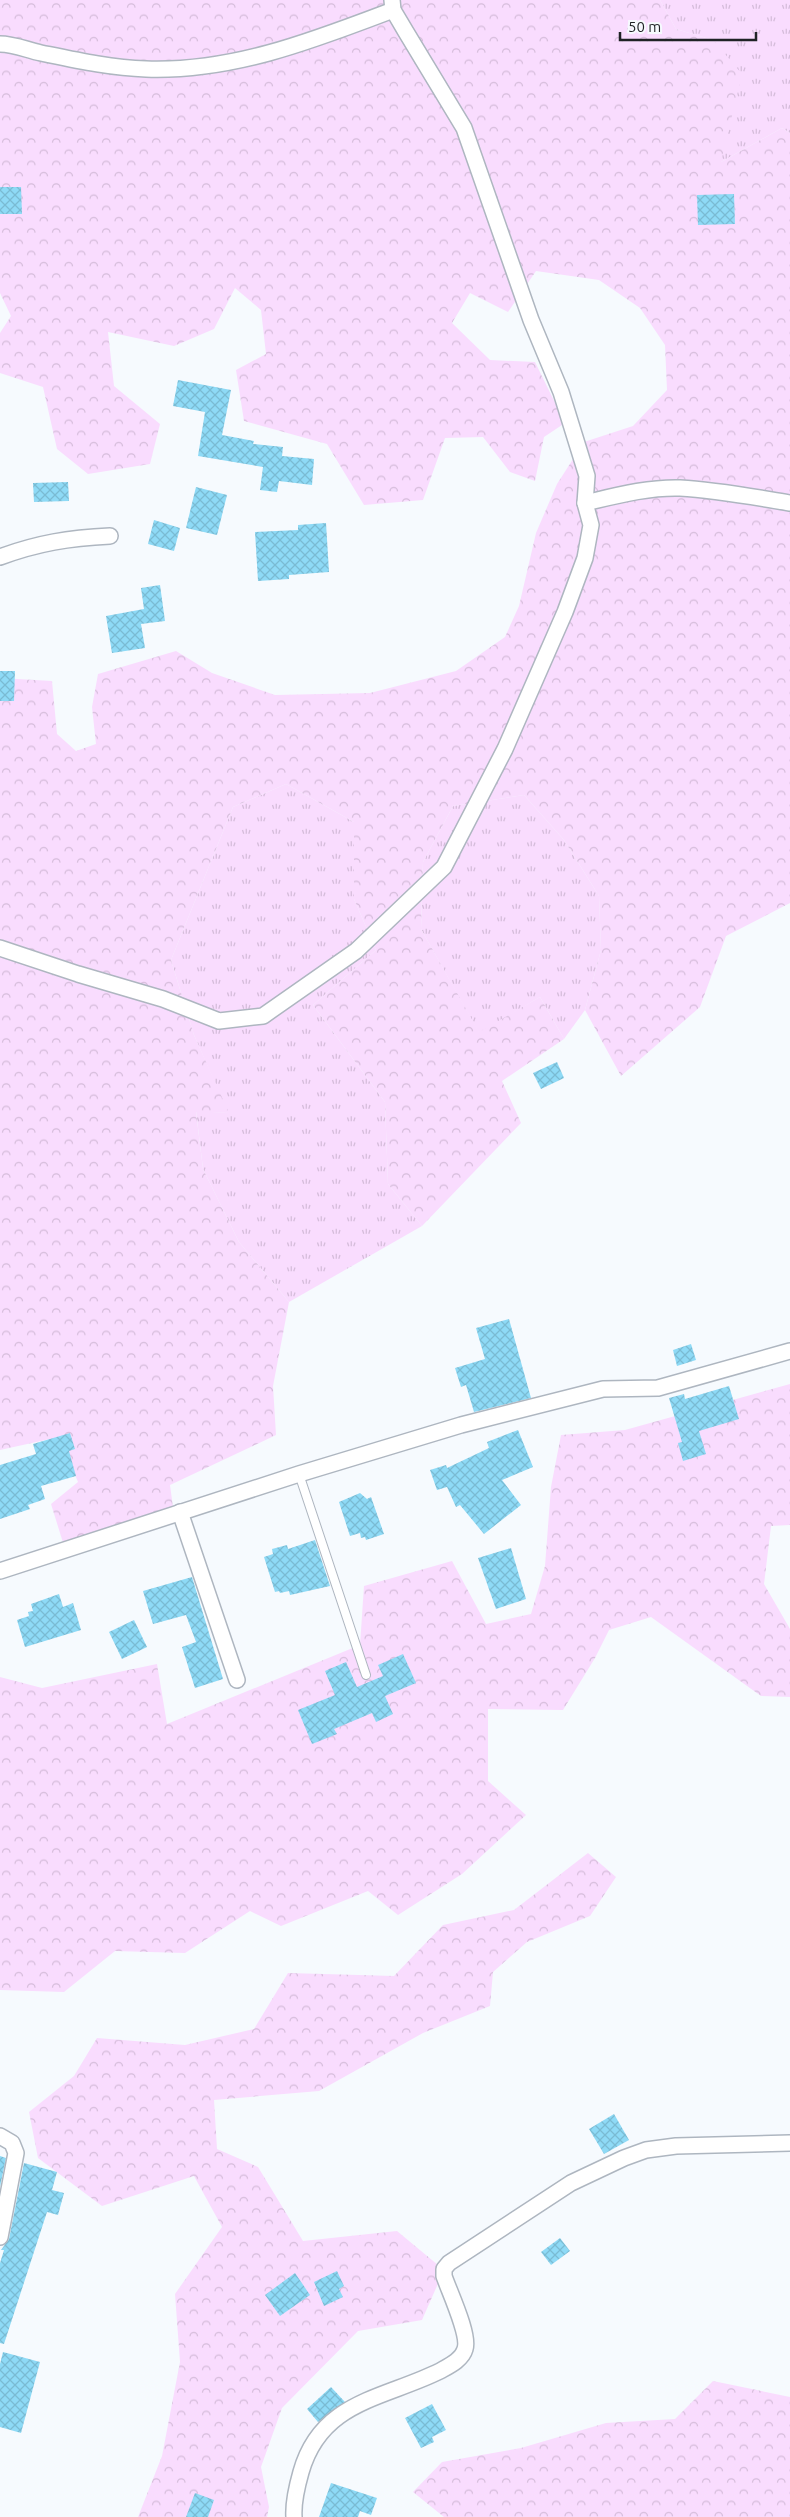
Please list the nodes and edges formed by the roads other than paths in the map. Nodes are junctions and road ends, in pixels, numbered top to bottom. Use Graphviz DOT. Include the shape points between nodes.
graph roads {
  1 [pos="392,5"];
  2 [pos="0,44"];
  3 [pos="585,502"];
  4 [pos="790,503"];
  5 [pos="110,536"];
  6 [pos="0,556"];
  7 [pos="0,948"];
  8 [pos="790,1351"];
  9 [pos="300,1474"];
  10 [pos="180,1512"];
  11 [pos="0,1571"];
  12 [pos="366,1675"];
  13 [pos="237,1680"];
  14 [pos="0,2136"];
  15 [pos="790,2143"];
  16 [pos="0,2237"];
  17 [pos="294,2517"];
  1 -- 2 [label="street" via="321,38 217,65 146,69 73,60"];
  1 -- 3 [label="street" via="464,128 531,320 564,401 587,476"];
  3 -- 4 [label="street" via="678,488 727,492"];
  3 -- 7 [label="street" via="591,526 585,558 505,749 444,867 356,951 263,1016 219,1021 164,999"];
  5 -- 6 [label="street" via="62,539"];
  8 -- 9 [label="street" via="658,1388 603,1389 461,1424"];
  9 -- 10 [label="street"];
  9 -- 12 [label="lane"];
  10 -- 11 [label="street"];
  10 -- 13 [label="street"];
  14 -- 16 [label="street" via="12,2143 16,2153"];
  15 -- 17 [label="street" via="676,2146 646,2150 571,2183 449,2263 444,2269 444,2276 466,2338 462,2356 427,2377 335,2417 311,2444 304,2460 298,2479"];
}
